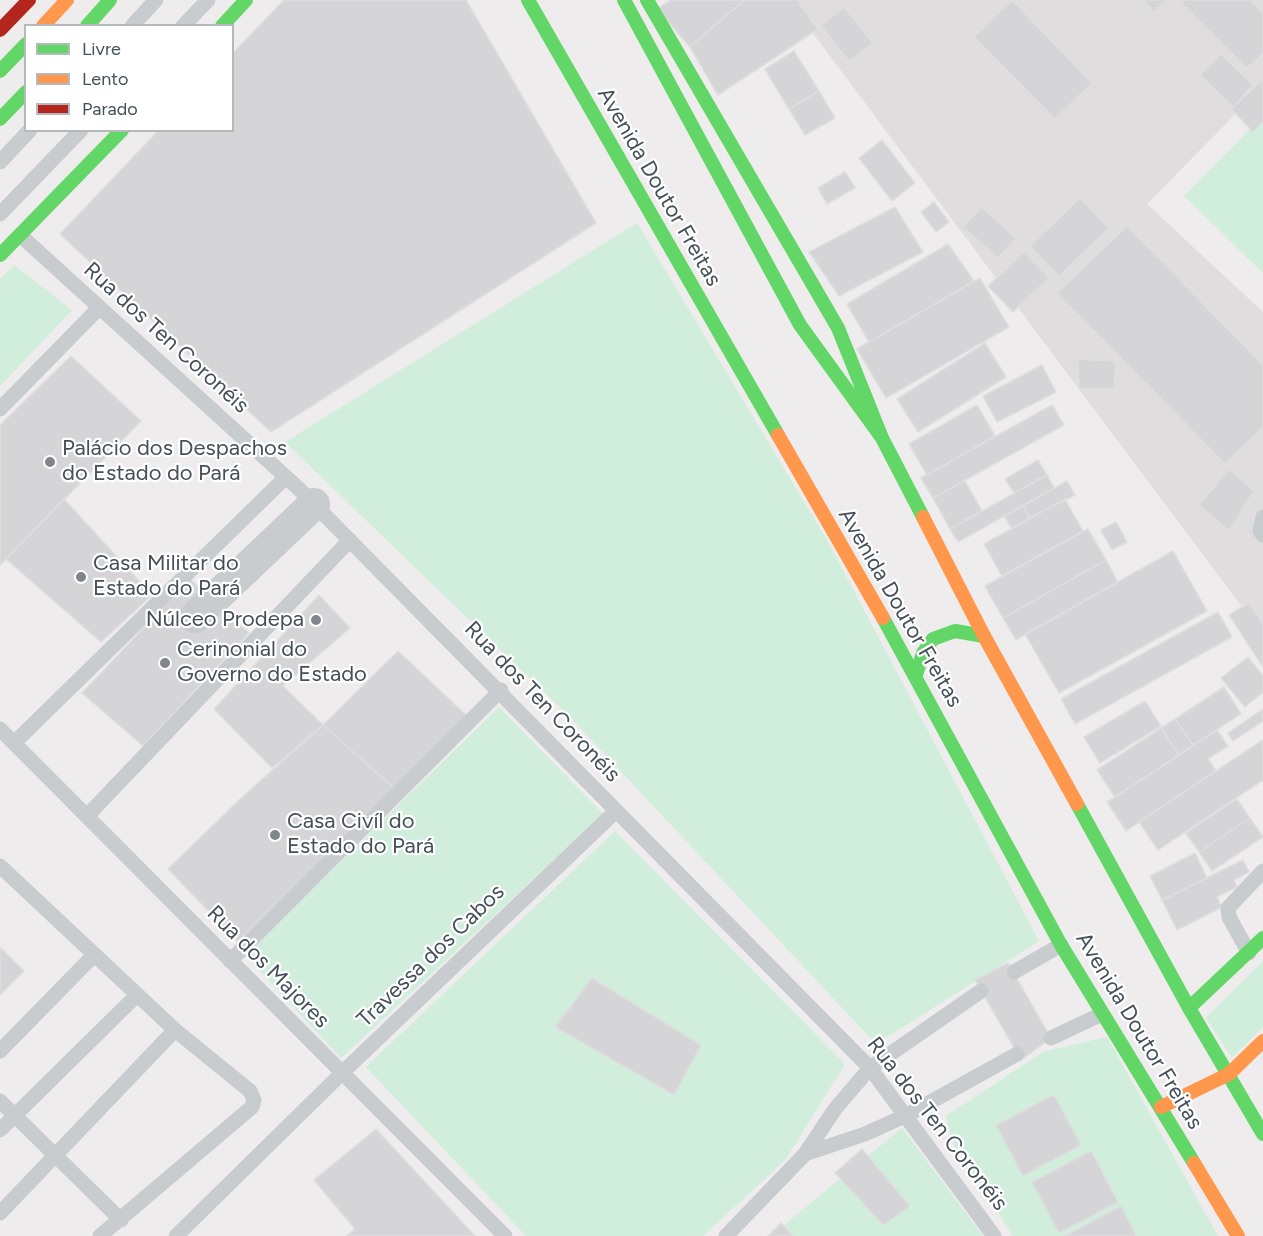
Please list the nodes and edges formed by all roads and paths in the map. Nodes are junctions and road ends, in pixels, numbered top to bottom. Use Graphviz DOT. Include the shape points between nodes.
graph roads {
  1 [pos="29,0"];
  2 [pos="67,0"];
  3 [pos="110,0"];
  4 [pos="156,0"];
  5 [pos="208,0"];
  6 [pos="246,0"];
  7 [pos="528,0"];
  8 [pos="624,0"];
  9 [pos="646,0"];
  10 [pos="45,24"];
  11 [pos="89,24"];
  12 [pos="134,24"];
  13 [pos="185,24"];
  14 [pos="224,24"];
  15 [pos="0,30"];
  16 [pos="24,46"];
  17 [pos="0,71"];
  18 [pos="24,94"];
  19 [pos="0,119"];
  20 [pos="28,132"];
  21 [pos="79,132"];
  22 [pos="120,132"];
  23 [pos="0,162"];
  24 [pos="0,214"];
  25 [pos="20,235"];
  26 [pos="0,255"];
  27 [pos="98,309"];
  28 [pos="0,409"];
  29 [pos="882,438"];
  30 [pos="286,477"];
  31 [pos="314,504"];
  32 [pos="1263,517"];
  33 [pos="1263,535"];
  34 [pos="350,540"];
  35 [pos="195,617"];
  36 [pos="984,636"];
  37 [pos="916,675"];
  38 [pos="501,690"];
  39 [pos="0,729"];
  40 [pos="14,743"];
  41 [pos="616,811"];
  42 [pos="87,816"];
  43 [pos="0,866"];
  44 [pos="1263,871"];
  45 [pos="1263,938"];
  46 [pos="1061,945"];
  47 [pos="1249,952"];
  48 [pos="94,955"];
  49 [pos="230,961"];
  50 [pos="1014,972"];
  51 [pos="981,992"];
  52 [pos="137,995"];
  53 [pos="1189,1008"];
  54 [pos="1102,1014"];
  55 [pos="175,1030"];
  56 [pos="1051,1038"];
  57 [pos="1263,1041"];
  58 [pos="0,1052"];
  59 [pos="1017,1053"];
  60 [pos="870,1068"];
  61 [pos="342,1073"];
  62 [pos="1229,1074"];
  63 [pos="0,1101"];
  64 [pos="1161,1107"];
  65 [pos="907,1115"];
  66 [pos="16,1116"];
  67 [pos="0,1130"];
  68 [pos="1263,1134"];
  69 [pos="805,1154"];
  70 [pos="56,1155"];
  71 [pos="0,1213"];
  72 [pos="121,1220"];
  73 [pos="100,1236"];
  74 [pos="176,1236"];
  75 [pos="505,1236"];
  76 [pos="726,1236"];
  77 [pos="994,1236"];
  78 [pos="1238,1236"];
  1 -- 15 [label="main road"];
  2 -- 10 [label="main road"];
  3 -- 11 [label="main road"];
  4 -- 12 [label="lane"];
  5 -- 13 [label="lane"];
  6 -- 14 [label="main road"];
  7 -- 37 [label="main road, Avenida Doutor Freitas"];
  8 -- 29 [label="main road" via="800,325"];
  9 -- 29 [label="main road" via="838,328"];
  16 -- 17 [label="main road"];
  18 -- 19 [label="main road"];
  20 -- 23 [label="lane"];
  21 -- 24 [label="lane"];
  22 -- 25 [label="main road"];
  25 -- 26 [label="main road"];
  25 -- 27 [label="lane, Rua dos Ten Coronéis"];
  27 -- 28 [label="lane"];
  27 -- 30 [label="lane, Rua dos Ten Coronéis"];
  29 -- 36 [label="main road"];
  30 -- 31 [label="lane, Rua dos Ten Coronéis"];
  30 -- 40 [label="lane"];
  31 -- 34 [label="lane, Rua dos Ten Coronéis"];
  31 -- 35 [label="street"];
  32 -- 33 [label="lane"];
  34 -- 38 [label="lane, Rua dos Ten Coronéis"];
  34 -- 42 [label="lane"];
  36 -- 37 [label="main road" via="955,631 933,639 923,653"];
  36 -- 53 [label="main road"];
  37 -- 46 [label="main road, Avenida Doutor Freitas"];
  38 -- 41 [label="lane, Rua dos Ten Coronéis"];
  38 -- 49 [label="lane"];
  39 -- 40 [label="lane, Rua dos Majores"];
  40 -- 42 [label="lane, Rua dos Majores"];
  41 -- 60 [label="lane, Rua dos Ten Coronéis"];
  41 -- 61 [label="lane, Travessa dos Cabos"];
  42 -- 49 [label="lane, Rua dos Majores"];
  43 -- 48 [label="lane"];
  44 -- 47 [label="lane" via="1228,908"];
  45 -- 47 [label="main road"];
  46 -- 50 [label="lane"];
  46 -- 54 [label="main road, Avenida Doutor Freitas"];
  47 -- 53 [label="main road"];
  48 -- 52 [label="lane"];
  48 -- 58 [label="lane"];
  49 -- 61 [label="lane, Rua dos Majores"];
  51 -- 60 [label="lane"];
  52 -- 55 [label="lane"];
  52 -- 66 [label="lane"];
  53 -- 62 [label="main road"];
  54 -- 56 [label="lane"];
  54 -- 64 [label="main road, Avenida Doutor Freitas"];
  55 -- 70 [label="lane"];
  55 -- 72 [label="lane" via="250,1091 254,1100 252,1107"];
  57 -- 62 [label="main road"];
  59 -- 65 [label="lane"];
  60 -- 65 [label="lane, Rua dos Ten Coronéis"];
  60 -- 69 [label="lane" via="835,1109"];
  61 -- 74 [label="lane, Travessa dos Cabos"];
  61 -- 75 [label="lane, Rua dos Majores"];
  62 -- 64 [label="main road"];
  62 -- 68 [label="main road"];
  63 -- 66 [label="lane"];
  64 -- 78 [label="main road, Avenida Doutor Freitas"];
  65 -- 69 [label="lane"];
  65 -- 77 [label="lane, Rua dos Ten Coronéis"];
  66 -- 67 [label="lane"];
  66 -- 70 [label="lane"];
  69 -- 76 [label="lane"];
  70 -- 71 [label="lane"];
  70 -- 72 [label="lane"];
  72 -- 73 [label="lane"];
}
